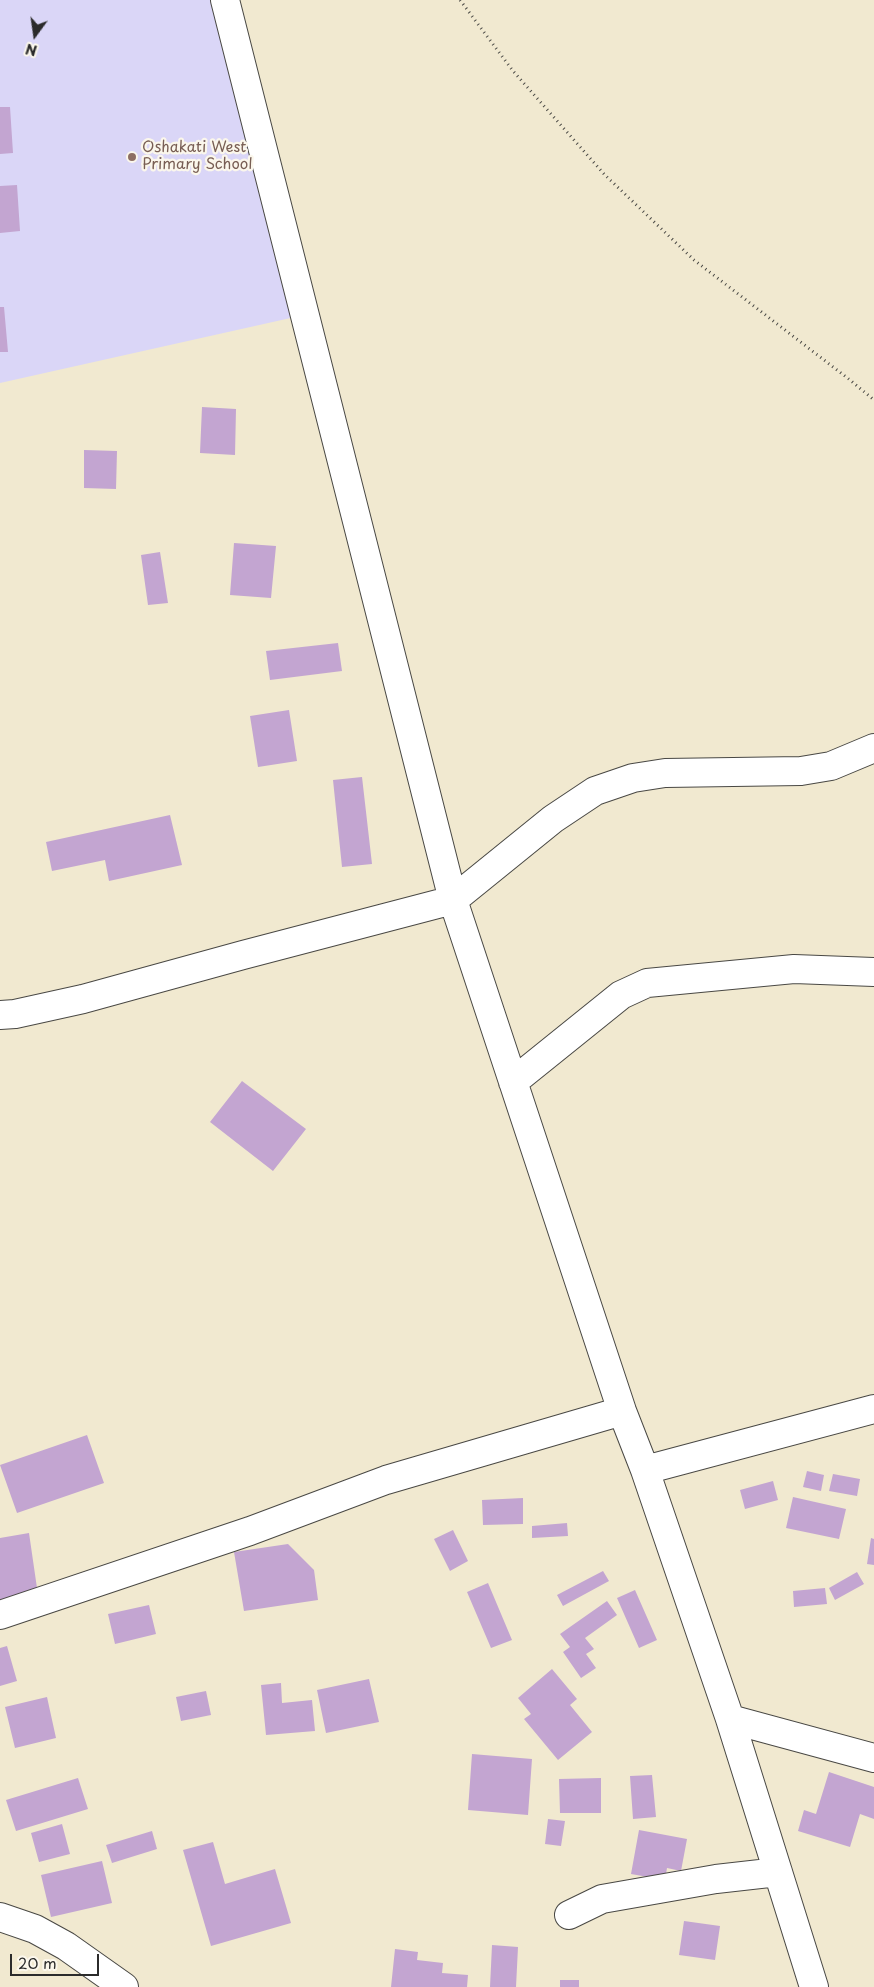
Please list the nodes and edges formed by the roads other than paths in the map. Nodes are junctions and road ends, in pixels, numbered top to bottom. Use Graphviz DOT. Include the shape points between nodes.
graph roads {
  1 [pos="225,0"];
  2 [pos="874,748"];
  3 [pos="453,900"];
  4 [pos="874,972"];
  5 [pos="0,1015"];
  6 [pos="513,1082"];
  7 [pos="874,1409"];
  8 [pos="622,1411"];
  9 [pos="644,1470"];
  10 [pos="0,1615"];
  11 [pos="730,1719"];
  12 [pos="874,1758"];
  13 [pos="778,1872"];
  14 [pos="569,1914"];
  15 [pos="0,1917"];
  16 [pos="124,1987"];
  17 [pos="814,1987"];
  1 -- 3 [label="street"];
  2 -- 3 [label="street" via="831,766 801,771 665,773 633,778 595,790 553,819"];
  3 -- 5 [label="street" via="83,999"];
  3 -- 6 [label="street"];
  4 -- 6 [label="street" via="794,969 647,983 608,1004"];
  6 -- 8 [label="street"];
  7 -- 9 [label="street"];
  8 -- 9 [label="street"];
  8 -- 10 [label="street" via="386,1480 250,1531"];
  9 -- 11 [label="street"];
  11 -- 12 [label="street"];
  11 -- 13 [label="street"];
  13 -- 14 [label="street" via="602,1899"];
  13 -- 17 [label="street"];
  15 -- 16 [label="street" via="34,1929 66,1946"];
}
